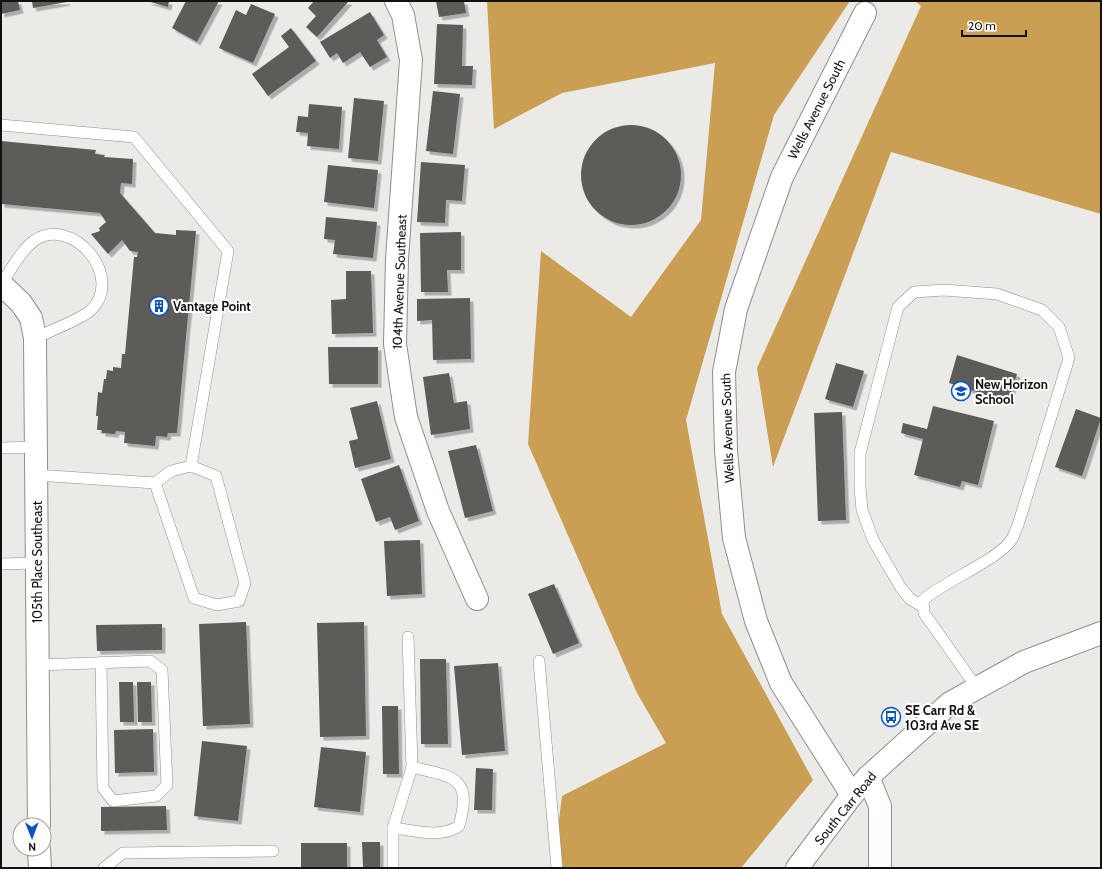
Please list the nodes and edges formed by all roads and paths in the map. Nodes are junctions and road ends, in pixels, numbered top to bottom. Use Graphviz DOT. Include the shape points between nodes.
graph roads {
  1 [pos="396,1"];
  2 [pos="865,13"];
  3 [pos="1,125"];
  4 [pos="1,284"];
  5 [pos="35,338"];
  6 [pos="36,447"];
  7 [pos="1,448"];
  8 [pos="191,466"];
  9 [pos="36,475"];
  10 [pos="155,483"];
  11 [pos="1,564"];
  12 [pos="37,564"];
  13 [pos="477,599"];
  14 [pos="922,606"];
  15 [pos="1101,633"];
  16 [pos="408,637"];
  17 [pos="539,661"];
  18 [pos="101,662"];
  19 [pos="38,665"];
  20 [pos="977,688"];
  21 [pos="412,767"];
  22 [pos="868,777"];
  23 [pos="852,796"];
  24 [pos="39,817"];
  25 [pos="393,828"];
  26 [pos="273,851"];
  27 [pos="40,857"];
  28 [pos="40,868"];
  29 [pos="104,868"];
  30 [pos="393,868"];
  31 [pos="557,868"];
  32 [pos="797,868"];
  33 [pos="880,868"];
  1 -- 13 [label="street, 104th Avenue Southeast" via="403,15 411,60 397,259 395,344 406,417 438,511"];
  2 -- 23 [label="street, Wells Avenue South" via="782,177 736,309 724,372 726,451 734,538 756,621 781,683"];
  3 -- 8 [label="lane" via="134,137 228,251"];
  4 -- 5 [label="street, 105th Place Southeast" via="32,318"];
  4 -- 5 [label="lane" via="24,251 34,241 46,235 62,234 78,242 99,265 103,279 101,296 89,311"];
  5 -- 6 [label="street, 105th Place Southeast"];
  6 -- 7 [label="lane"];
  6 -- 9 [label="street, 105th Place Southeast"];
  8 -- 10 [label="lane" via="171,471"];
  8 -- 10 [label="lane" via="216,476 245,583 239,601 218,605 194,598"];
  9 -- 10 [label="lane"];
  9 -- 12 [label="street, 105th Place Southeast"];
  11 -- 12 [label="lane"];
  12 -- 19 [label="street, 105th Place Southeast"];
  14 -- 14 [label="lane" via="923,600 934,591 997,553 1012,539 1069,358 1059,327 1042,310 997,294 944,290 914,292 898,307 860,453 862,510 873,540 901,588 910,599"];
  14 -- 20 [label="lane" via="924,613"];
  15 -- 20 [label="street, South Carr Road" via="1024,662"];
  16 -- 21 [label="lane"];
  17 -- 31 [label="lane"];
  18 -- 18 [label="lane" via="150,661 162,670 167,785 156,796 113,800 103,788"];
  18 -- 19 [label="lane"];
  19 -- 24 [label="street, 105th Place Southeast"];
  20 -- 22 [label="street, South Carr Road" via="950,703"];
  21 -- 25 [label="lane"];
  21 -- 25 [label="lane" via="451,777 463,790 464,809 458,826 450,832"];
  22 -- 23 [label="street, South Carr Road"];
  22 -- 33 [label="street" via="880,806"];
  23 -- 32 [label="street, South Carr Road"];
  25 -- 30 [label="lane"];
  26 -- 29 [label="lane" via="123,853"];
  27 -- 28 [label="street"];
}
